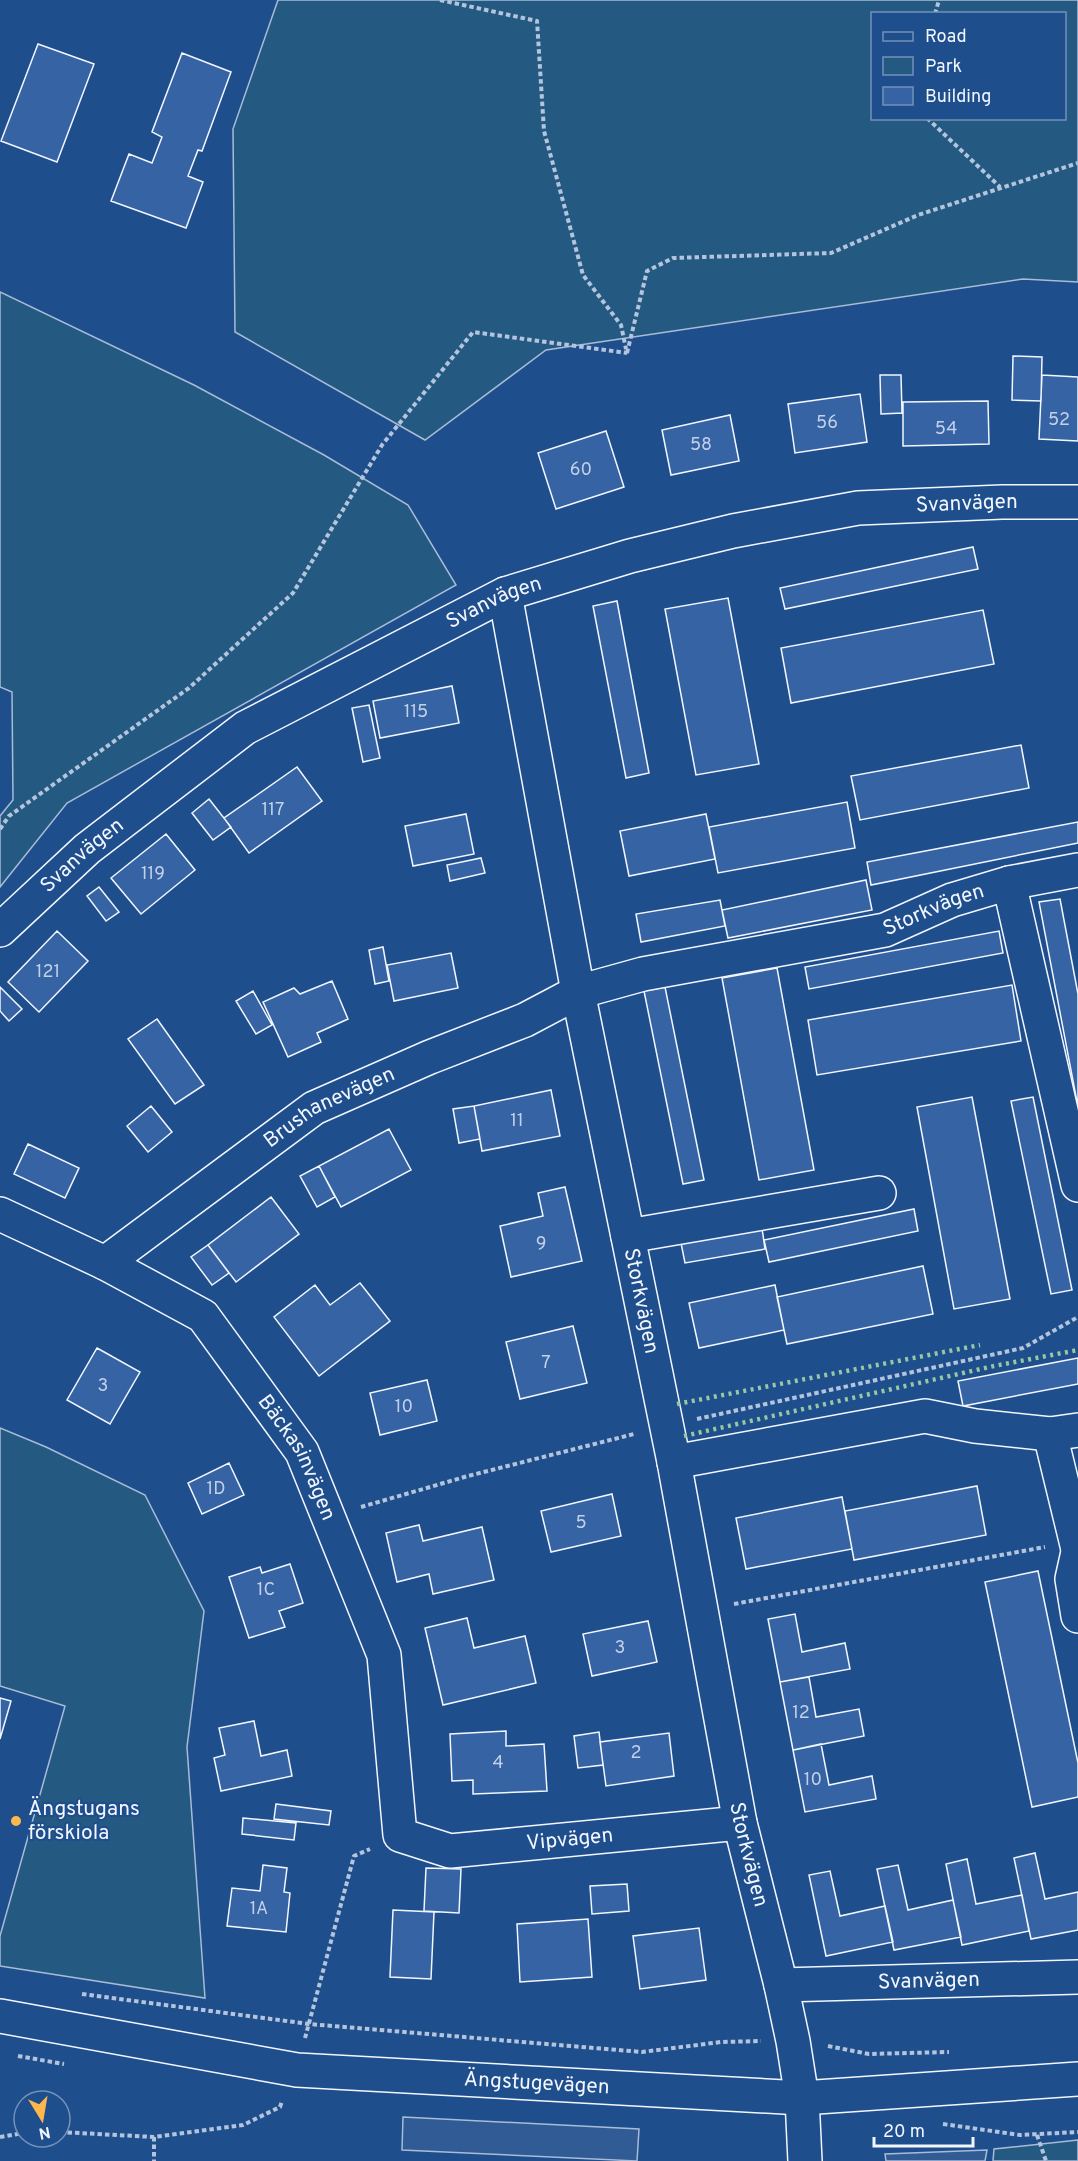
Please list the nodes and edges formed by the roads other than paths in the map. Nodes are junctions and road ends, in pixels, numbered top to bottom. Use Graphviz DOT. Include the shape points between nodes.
graph roads {
  1 [pos="1078,502"];
  2 [pos="505,594"];
  3 [pos="1078,870"];
  4 [pos="1009,883"];
  5 [pos="0,930"];
  6 [pos="578,992"];
  7 [pos="1078,1185"];
  8 [pos="879,1193"];
  9 [pos="0,1214"];
  10 [pos="628,1236"];
  11 [pos="105,1263"];
  12 [pos="1064,1432"];
  13 [pos="674,1462"];
  14 [pos="1077,1555"];
  15 [pos="1078,1616"];
  16 [pos="740,1823"];
  17 [pos="400,1835"];
  18 [pos="1078,1977"];
  19 [pos="781,1985"];
  20 [pos="0,2016"];
  21 [pos="1078,2079"];
  22 [pos="802,2098"];
  23 [pos="805,2161"];
  1 -- 2 [label="street, Svanvägen" via="858,508 710,536"];
  2 -- 5 [label="street, Svanvägen" via="245,728 87,849"];
  2 -- 6 [label="street, Storkvägen"];
  3 -- 4 [label="street, Storkvägen"];
  4 -- 6 [label="street, Storkvägen" via="952,900 885,930 643,975"];
  4 -- 7 [label="street"];
  6 -- 10 [label="street, Storkvägen"];
  6 -- 11 [label="street, Brushanevägen" via="525,1020 314,1108"];
  8 -- 10 [label="street"];
  9 -- 11 [label="street, Bäckasinvägen"];
  10 -- 13 [label="street, Storkvägen"];
  11 -- 17 [label="street, Bäckasinvägen" via="204,1316 302,1452 384,1655"];
  12 -- 13 [label="street" via="975,1426 925,1416"];
  12 -- 14 [label="street"];
  13 -- 16 [label="street, Storkvägen"];
  14 -- 15 [label="street" via="1072,1579"];
  16 -- 17 [label="street, Vipvägen" via="450,1851"];
  16 -- 19 [label="street, Storkvägen"];
  18 -- 19 [label="street, Svanvägen"];
  19 -- 22 [label="street, Storkvägen"];
  20 -- 22 [label="street, Ängstugevägen" via="297,2070"];
  21 -- 22 [label="street, Ängstugevägen"];
  22 -- 23 [label="street, Storkvägen"];
}
